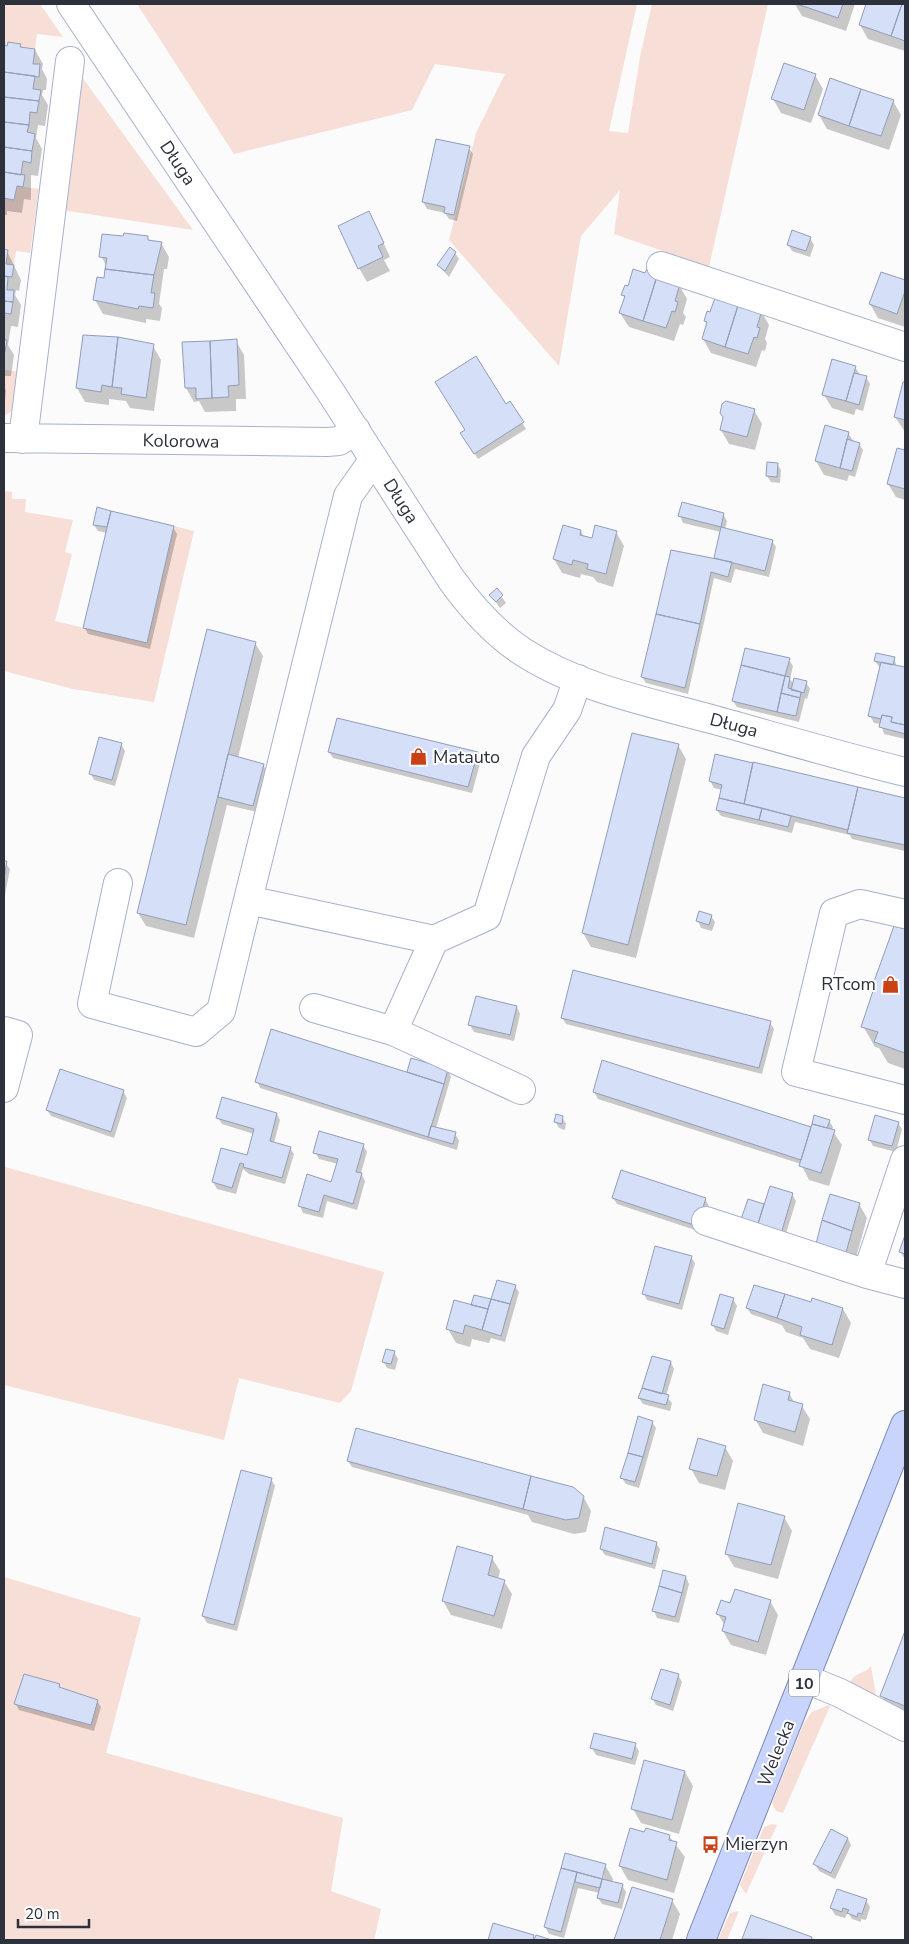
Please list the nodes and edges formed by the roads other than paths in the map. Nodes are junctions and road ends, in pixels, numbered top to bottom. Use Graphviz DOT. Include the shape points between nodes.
graph roads {
  1 [pos="77,6"];
  2 [pos="70,61"];
  3 [pos="661,266"];
  4 [pos="905,347"];
  5 [pos="356,430"];
  6 [pos="13,439"];
  7 [pos="374,459"];
  8 [pos="578,679"];
  9 [pos="905,772"];
  10 [pos="118,883"];
  11 [pos="248,900"];
  12 [pos="905,914"];
  13 [pos="434,940"];
  14 [pos="314,1008"];
  15 [pos="4,1031"];
  16 [pos="393,1031"];
  17 [pos="4,1088"];
  18 [pos="521,1090"];
  19 [pos="905,1100"];
  20 [pos="905,1160"];
  21 [pos="706,1221"];
  22 [pos="868,1274"];
  23 [pos="900,1283"];
  24 [pos="905,1426"];
  25 [pos="806,1679"];
  26 [pos="905,1727"];
  27 [pos="701,1940"];
  1 -- 5 [label="street, Długa"];
  2 -- 6 [label="street"];
  3 -- 4 [label="street"];
  5 -- 6 [label="street, Kolorowa" via="339,440 316,442"];
  5 -- 7 [label="street, Długa"];
  7 -- 8 [label="street, Długa" via="468,602 521,651"];
  7 -- 11 [label="street" via="348,496"];
  8 -- 9 [label="street, Długa"];
  8 -- 13 [label="street" via="567,710 536,756 487,916"];
  10 -- 11 [label="street" via="92,1004 196,1032 221,1011"];
  11 -- 13 [label="street"];
  12 -- 19 [label="street" via="860,904 834,913 796,1072"];
  13 -- 16 [label="street"];
  14 -- 16 [label="street"];
  15 -- 17 [label="street" via="18,1034"];
  16 -- 18 [label="street"];
  20 -- 22 [label="street"];
  21 -- 22 [label="street"];
  22 -- 23 [label="street"];
  24 -- 25 [label="main road, Welecka / 10"];
  25 -- 26 [label="street"];
  25 -- 27 [label="main road, Welecka / 10"];
}
